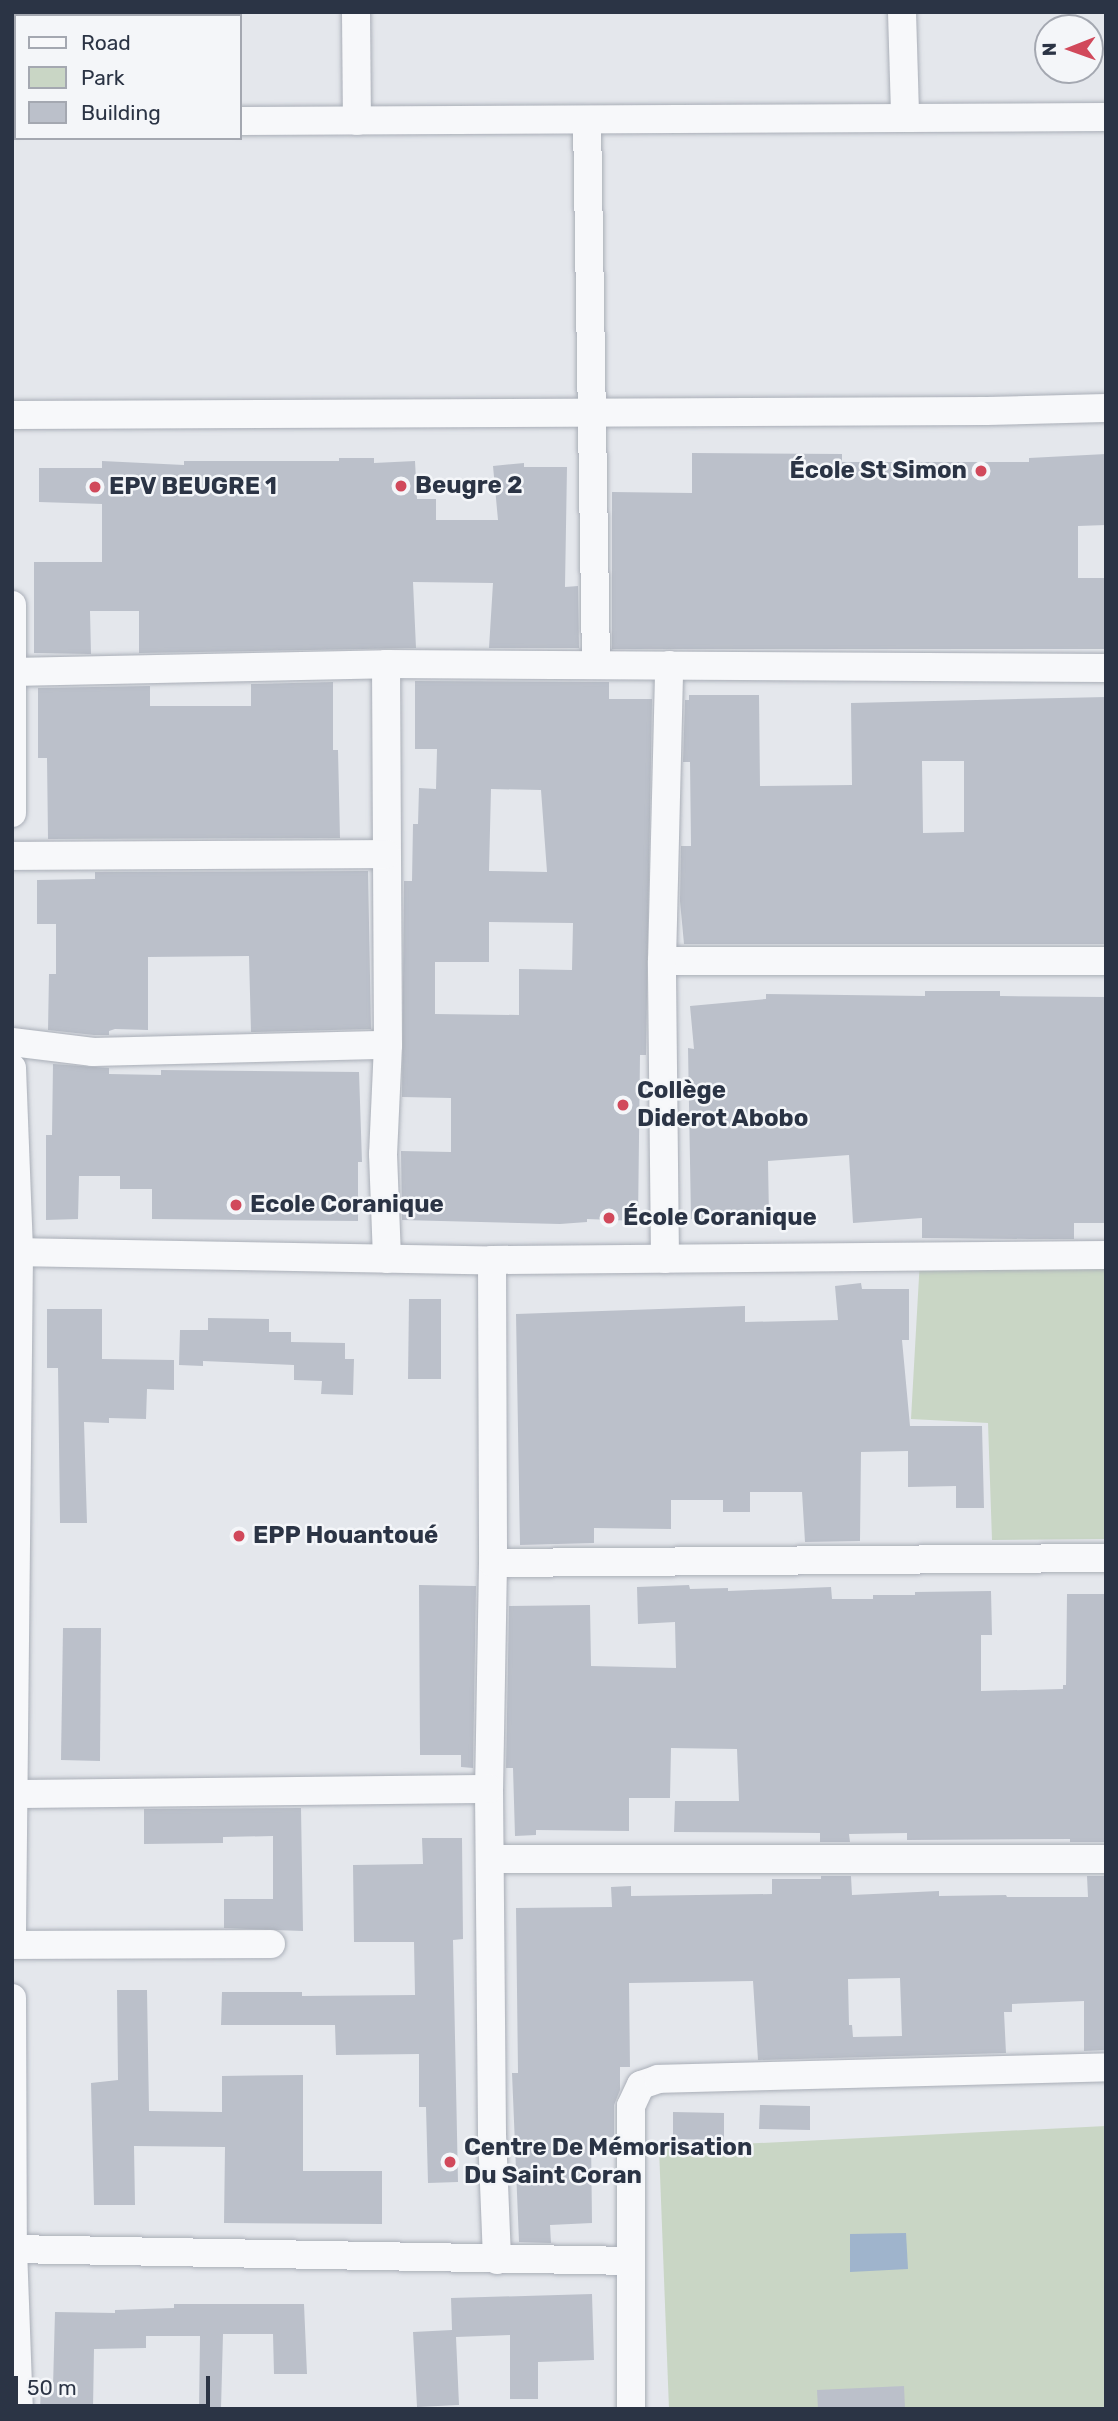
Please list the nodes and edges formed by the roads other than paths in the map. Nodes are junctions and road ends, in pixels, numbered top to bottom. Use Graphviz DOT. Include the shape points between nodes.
graph roads {
  1 [pos="356,12"];
  2 [pos="902,12"];
  3 [pos="905,116"];
  4 [pos="1106,117"];
  5 [pos="587,120"];
  6 [pos="242,121"];
  7 [pos="357,121"];
  8 [pos="1106,408"];
  9 [pos="590,411"];
  10 [pos="12,415"];
  11 [pos="12,605"];
  12 [pos="386,664"];
  13 [pos="596,665"];
  14 [pos="668,665"];
  15 [pos="1106,668"];
  16 [pos="13,672"];
  17 [pos="12,813"];
  18 [pos="386,855"];
  19 [pos="12,856"];
  20 [pos="662,961"];
  21 [pos="1106,961"];
  22 [pos="12,1042"];
  23 [pos="388,1045"];
  24 [pos="12,1068"];
  25 [pos="15,1252"];
  26 [pos="1106,1255"];
  27 [pos="387,1259"];
  28 [pos="665,1259"];
  29 [pos="492,1260"];
  30 [pos="14,1540"];
  31 [pos="1106,1558"];
  32 [pos="494,1563"];
  33 [pos="489,1790"];
  34 [pos="13,1794"];
  35 [pos="490,1859"];
  36 [pos="1106,1859"];
  37 [pos="13,1869"];
  38 [pos="12,1934"];
  39 [pos="271,1944"];
  40 [pos="12,1945"];
  41 [pos="12,1998"];
  42 [pos="1106,2067"];
  43 [pos="13,2249"];
  44 [pos="497,2260"];
  45 [pos="631,2261"];
  46 [pos="19,2409"];
  47 [pos="631,2409"];
  1 -- 7 [label="street"];
  2 -- 3 [label="street"];
  3 -- 4 [label="street"];
  3 -- 5 [label="street"];
  5 -- 7 [label="street"];
  5 -- 9 [label="street"];
  6 -- 7 [label="street"];
  8 -- 9 [label="street"];
  9 -- 10 [label="street"];
  9 -- 13 [label="street"];
  11 -- 16 [label="street"];
  12 -- 13 [label="street"];
  12 -- 16 [label="street"];
  12 -- 18 [label="street"];
  13 -- 14 [label="street"];
  14 -- 15 [label="street"];
  14 -- 20 [label="street"];
  16 -- 17 [label="street"];
  18 -- 19 [label="street"];
  18 -- 23 [label="street"];
  20 -- 21 [label="street"];
  20 -- 28 [label="street"];
  22 -- 23 [label="street" via="93,1052"];
  23 -- 27 [label="street" via="383,1154"];
  24 -- 25 [label="street"];
  25 -- 27 [label="street"];
  25 -- 30 [label="street"];
  26 -- 28 [label="street"];
  27 -- 29 [label="street"];
  28 -- 29 [label="street"];
  29 -- 32 [label="street"];
  30 -- 34 [label="street"];
  31 -- 32 [label="street"];
  32 -- 33 [label="street"];
  33 -- 34 [label="street"];
  33 -- 35 [label="street"];
  34 -- 37 [label="street"];
  35 -- 36 [label="street"];
  35 -- 44 [label="street"];
  37 -- 38 [label="street"];
  39 -- 40 [label="street"];
  41 -- 43 [label="street"];
  42 -- 45 [label="street" via="658,2079 641,2085 631,2106"];
  43 -- 44 [label="street"];
  43 -- 46 [label="street"];
  44 -- 45 [label="street"];
  45 -- 47 [label="street"];
}
